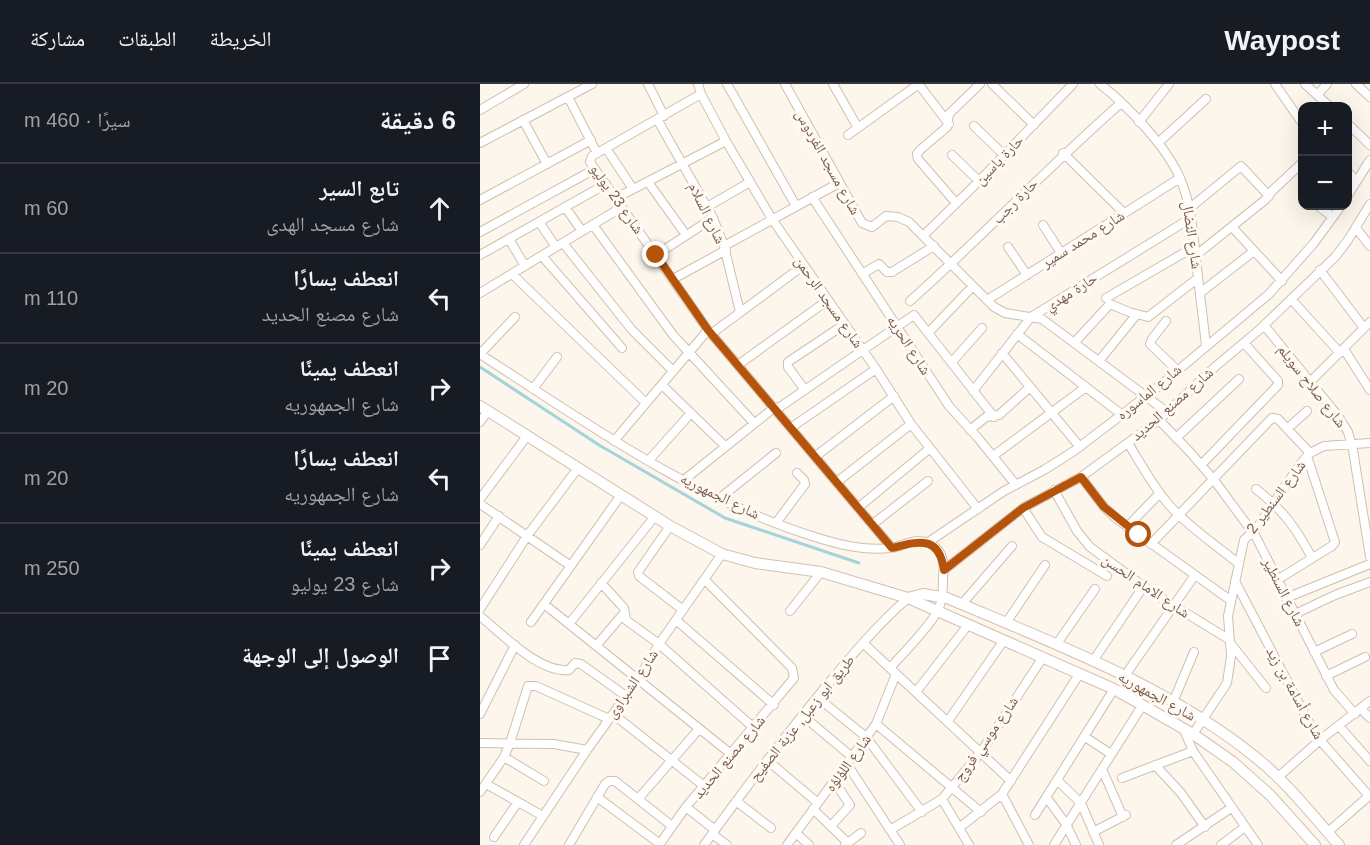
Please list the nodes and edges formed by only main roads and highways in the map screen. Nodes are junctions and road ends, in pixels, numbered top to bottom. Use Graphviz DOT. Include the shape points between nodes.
graph roads {
  1 [pos="484,409"];
  2 [pos="908,598"];
  3 [pos="1315,845"];
  4 [pos="1339,845"];
  1 -- 2 [label="main road, شارع الجمهوريه" via="670,526 722,554 821,572"];
  2 -- 3 [label="main road, شارع الجمهوريه" via="1114,689 1188,731 1253,778"];
  2 -- 4 [label="main road, شارع الجمهوريه" via="923,594 942,596 1056,645 1173,702 1230,738 1278,777"];
}
